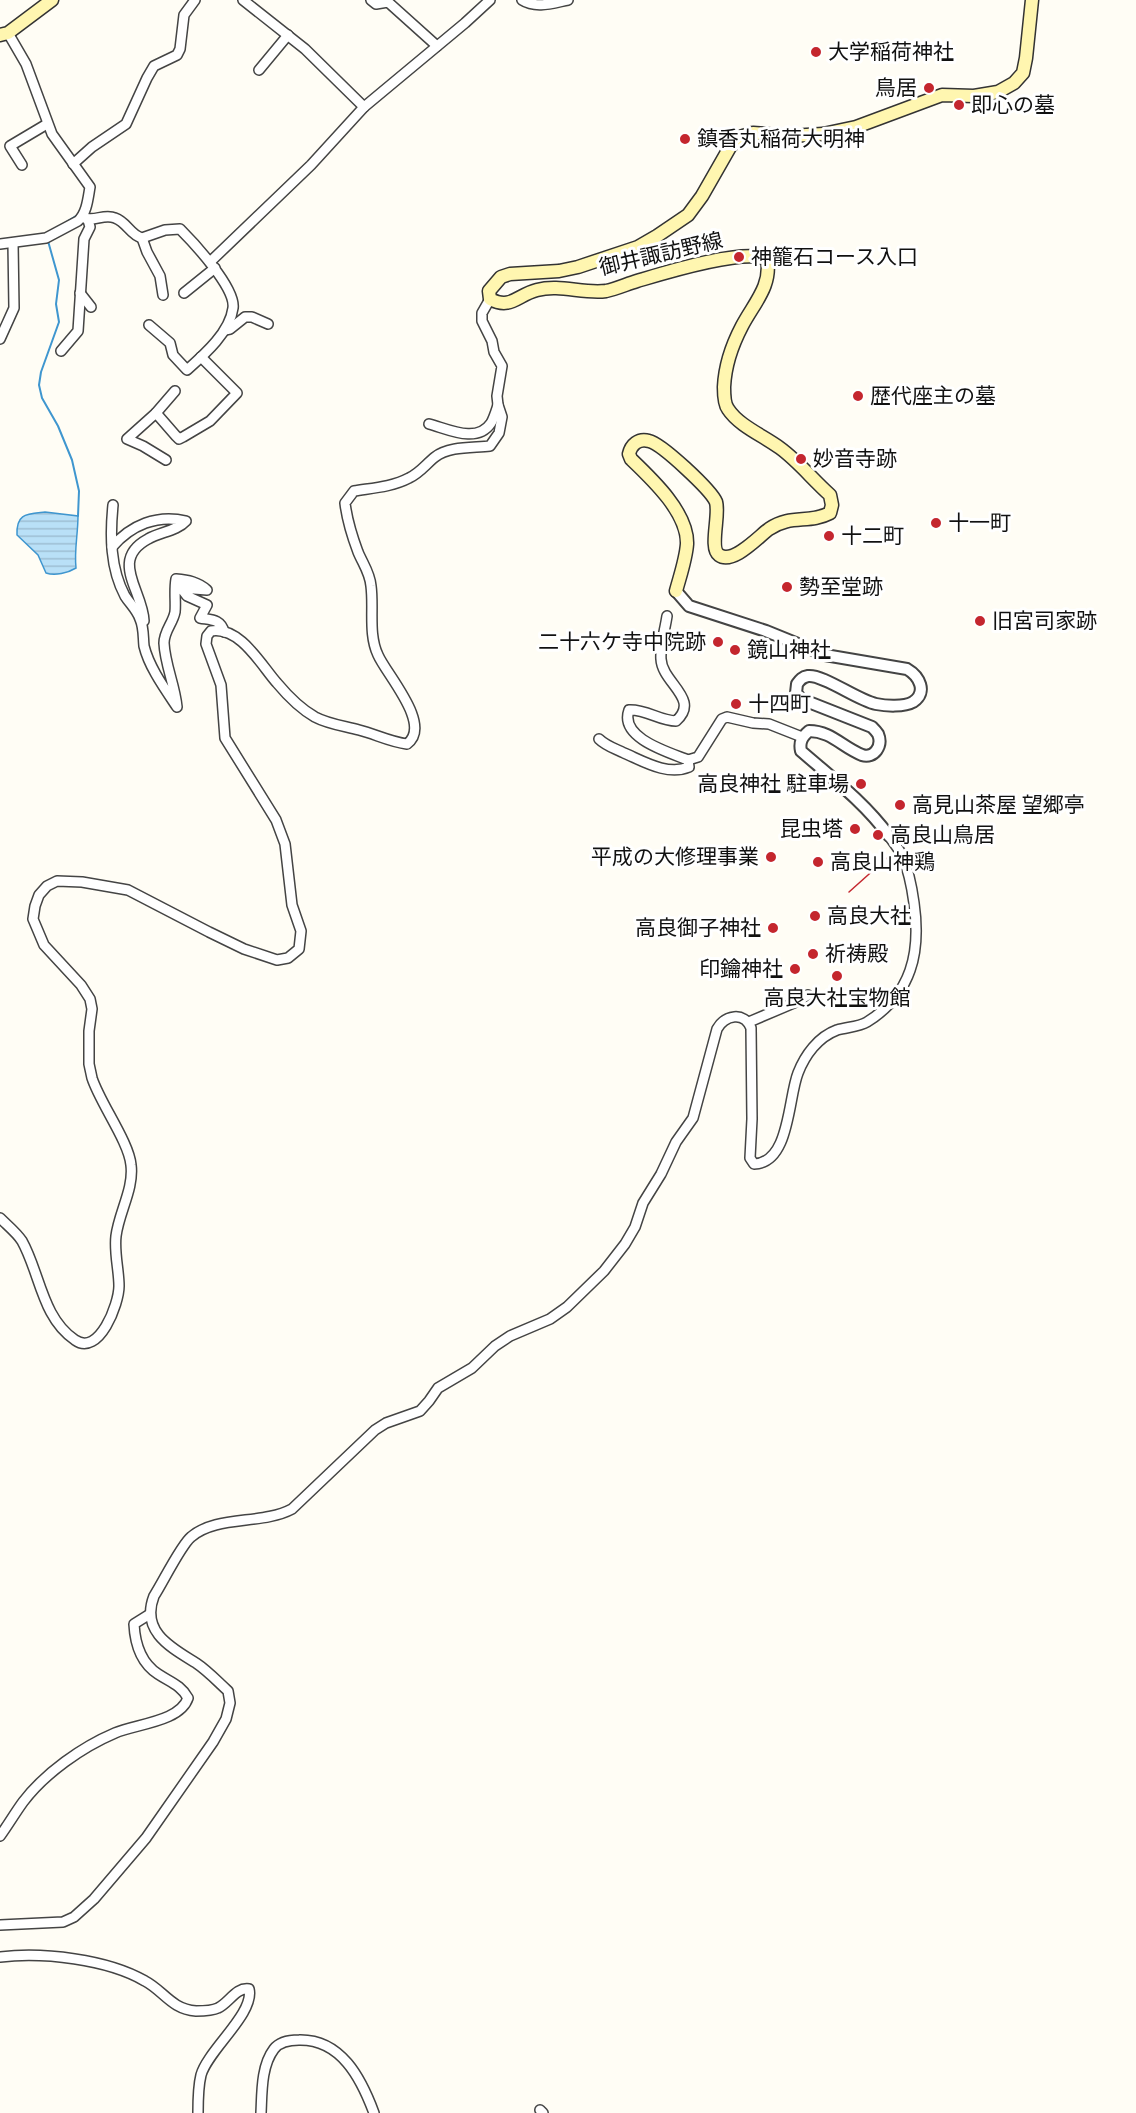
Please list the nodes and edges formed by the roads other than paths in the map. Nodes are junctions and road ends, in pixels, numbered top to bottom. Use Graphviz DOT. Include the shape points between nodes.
graph roads {
  1 [pos="52,0"];
  2 [pos="195,0"];
  3 [pos="243,0"];
  4 [pos="371,0"];
  5 [pos="490,0"];
  6 [pos="522,0"];
  7 [pos="568,0"];
  8 [pos="1032,0"];
  9 [pos="4,34"];
  10 [pos="288,35"];
  11 [pos="437,46"];
  12 [pos="259,70"];
  13 [pos="364,107"];
  14 [pos="47,124"];
  15 [pos="73,164"];
  16 [pos="22,165"];
  17 [pos="85,219"];
  18 [pos="142,238"];
  19 [pos="13,243"];
  20 [pos="0,244"];
  21 [pos="212,265"];
  22 [pos="80,293"];
  23 [pos="184,293"];
  24 [pos="163,295"];
  25 [pos="490,299"];
  26 [pos="91,307"];
  27 [pos="268,324"];
  28 [pos="149,325"];
  29 [pos="225,330"];
  30 [pos="0,339"];
  31 [pos="62,351"];
  32 [pos="201,357"];
  33 [pos="175,391"];
  34 [pos="498,405"];
  35 [pos="156,413"];
  36 [pos="429,424"];
  37 [pos="166,460"];
  38 [pos="113,505"];
  39 [pos="112,547"];
  40 [pos="676,591"];
  41 [pos="667,616"];
  42 [pos="200,618"];
  43 [pos="144,631"];
  44 [pos="224,632"];
  45 [pos="209,634"];
  46 [pos="802,737"];
  47 [pos="599,739"];
  48 [pos="688,760"];
  49 [pos="889,836"];
  50 [pos="808,995"];
  51 [pos="749,1022"];
  52 [pos="0,1218"];
  53 [pos="150,1614"];
  54 [pos="0,1836"];
  55 [pos="0,1925"];
  56 [pos="0,1957"];
  57 [pos="198,2113"];
  58 [pos="261,2113"];
  59 [pos="374,2113"];
  1 -- 9 [label="main road"];
  2 -- 15 [label="street" via="184,15 177,55 154,66 126,124"];
  3 -- 10 [label="street"];
  4 -- 11 [label="street" via="376,4 388,2"];
  5 -- 11 [label="street"];
  6 -- 7 [label="street" via="530,5"];
  8 -- 25 [label="main road, 御井諏訪野線" via="1023,72 1006,88 974,96 942,95 856,127 823,134 753,133 740,137 688,215 657,236 638,247 578,267 501,277 489,291"];
  9 -- 14 [label="street" via="26,64"];
  10 -- 12 [label="street"];
  10 -- 13 [label="street"];
  11 -- 13 [label="street"];
  13 -- 21 [label="street"];
  14 -- 15 [label="street"];
  14 -- 16 [label="street" via="10,146"];
  15 -- 17 [label="street" via="90,187"];
  17 -- 18 [label="street" via="112,217"];
  17 -- 19 [label="street" via="46,238"];
  17 -- 22 [label="street" via="90,227 84,239"];
  18 -- 21 [label="street" via="180,229"];
  18 -- 24 [label="street" via="160,276"];
  19 -- 20 [label="street"];
  19 -- 30 [label="street" via="14,308"];
  21 -- 23 [label="street"];
  21 -- 29 [label="street" via="234,301"];
  22 -- 26 [label="street"];
  22 -- 31 [label="street" via="78,330"];
  25 -- 34 [label="street" via="482,321 502,366"];
  25 -- 40 [label="main road, 御井諏訪野線" via="507,303 536,290 559,287 605,291 734,257 759,255 767,259 770,271 763,291 742,326 725,369 727,408 781,449 830,495 830,513 789,519 770,528 734,556 719,556 714,539 718,513 712,494 664,449 650,441 636,442 631,446 631,459 678,511 686,527 687,546"];
  27 -- 29 [label="street" via="245,317"];
  28 -- 32 [label="street" via="170,343 173,355 187,370"];
  29 -- 32 [label="street"];
  32 -- 35 [label="street" via="237,393 210,421 179,439"];
  33 -- 35 [label="street"];
  34 -- 36 [label="street" via="491,423 479,433 468,435"];
  34 -- 44 [label="street" via="502,417 499,433 490,446 453,449 436,456 408,479 354,491 345,503 359,555 368,569 377,654 410,707 414,719 411,741 392,741 315,717 279,686 246,646"];
  35 -- 37 [label="street" via="127,439"];
  38 -- 39 [label="street"];
  39 -- 43 [label="street" via="125,596"];
  39 -- 43 [label="street" via="137,526 172,518 186,521 154,535 131,553 130,573 145,618"];
  40 -- 46 [label="street" via="689,606 825,655 907,669 921,682 915,701 877,705 818,677 802,678 796,684 801,699 872,727 879,745 876,752 863,756 827,733 809,731"];
  41 -- 48 [label="street" via="661,659 663,670 685,701 682,716 676,722 629,710 626,718 633,734"];
  42 -- 43 [label="street" via="207,605 187,596 182,588 207,590 202,585 176,579 175,613 164,641 177,707 148,657"];
  42 -- 44 [label="street" via="218,621"];
  42 -- 45 [label="street"];
  44 -- 45 [label="street"];
  45 -- 52 [label="street" via="206,644 221,685 225,738 276,820 285,844 292,905 301,931 299,949 288,958 277,960 236,945 128,890 82,882 57,881 47,886 35,906 36,930 90,999 92,1078 131,1163 131,1179 116,1236 118,1298 97,1339 91,1343 77,1342 57,1323 21,1239"];
  46 -- 48 [label="street" via="769,724 727,717 698,757"];
  46 -- 49 [label="street" via="801,751 861,804"];
  47 -- 48 [label="street" via="662,768 689,767"];
  49 -- 51 [label="street" via="902,855 913,891 917,925 914,960 907,981 890,1005 865,1023 835,1031 818,1041 798,1074 782,1140 775,1155 763,1164 754,1164 750,1158"];
  50 -- 51 [label="street"];
  51 -- 53 [label="street" via="741,1017 721,1022 693,1118 643,1203 635,1227 604,1271 550,1319 510,1336 472,1368 438,1388 420,1411 375,1430 292,1509 268,1518 209,1527 189,1538 154,1596"];
  53 -- 54 [label="street" via="134,1624 139,1650 150,1668 185,1692 186,1704 153,1723 115,1733 64,1763 23,1801"];
  53 -- 55 [label="street" via="160,1639 228,1691 226,1719 146,1838 94,1899 63,1922"];
  56 -- 57 [label="street" via="64,1958 111,1968 147,1982 167,2000 189,2010 218,2008 241,1990 249,1989 244,2010 201,2075"];
  58 -- 59 [label="street" via="265,2074 273,2050 279,2044 300,2040 324,2044 346,2060"];
}
